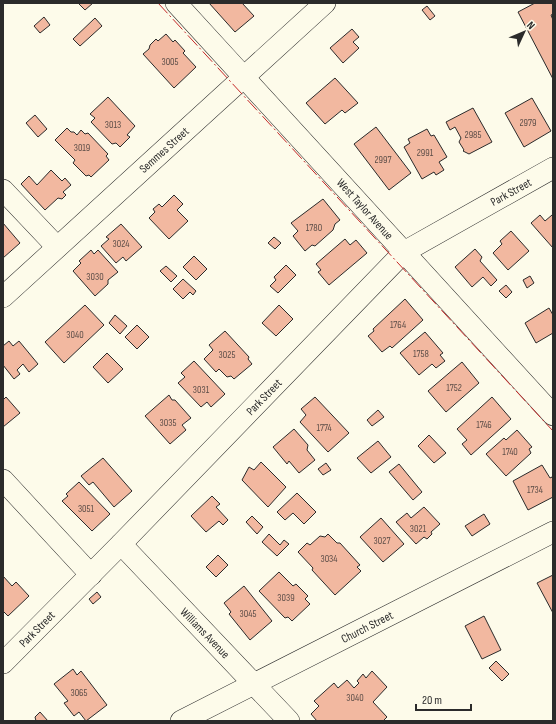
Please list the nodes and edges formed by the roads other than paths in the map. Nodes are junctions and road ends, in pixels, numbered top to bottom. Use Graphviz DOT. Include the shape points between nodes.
graph roads {
  1 [pos="176,3"];
  2 [pos="325,3"];
  3 [pos="245,77"];
  4 [pos="553,168"];
  5 [pos="3,190"];
  6 [pos="57,247"];
  7 [pos="404,252"];
  8 [pos="3,297"];
  9 [pos="553,415"];
  10 [pos="3,480"];
  11 [pos="553,532"];
  12 [pos="121,544"];
  13 [pos="91,575"];
  14 [pos="3,663"];
  15 [pos="254,684"];
  16 [pos="181,721"];
  17 [pos="289,721"];
  1 -- 3 [label="street, West Taylor Avenue"];
  2 -- 3 [label="street, Semmes Street"];
  3 -- 6 [label="street, Semmes Street"];
  3 -- 7 [label="street, West Taylor Avenue"];
  4 -- 7 [label="street, Park Street"];
  5 -- 6 [label="street"];
  6 -- 8 [label="street, Semmes Street"];
  7 -- 9 [label="street, West Taylor Avenue"];
  7 -- 12 [label="street, Park Street"];
  10 -- 13 [label="street"];
  11 -- 15 [label="street, Church Street"];
  12 -- 13 [label="street, Park Street"];
  12 -- 15 [label="street, Williams Avenue"];
  13 -- 14 [label="street, Park Street"];
  15 -- 16 [label="street, Church Street"];
  15 -- 17 [label="street, Williams Avenue"];
}
